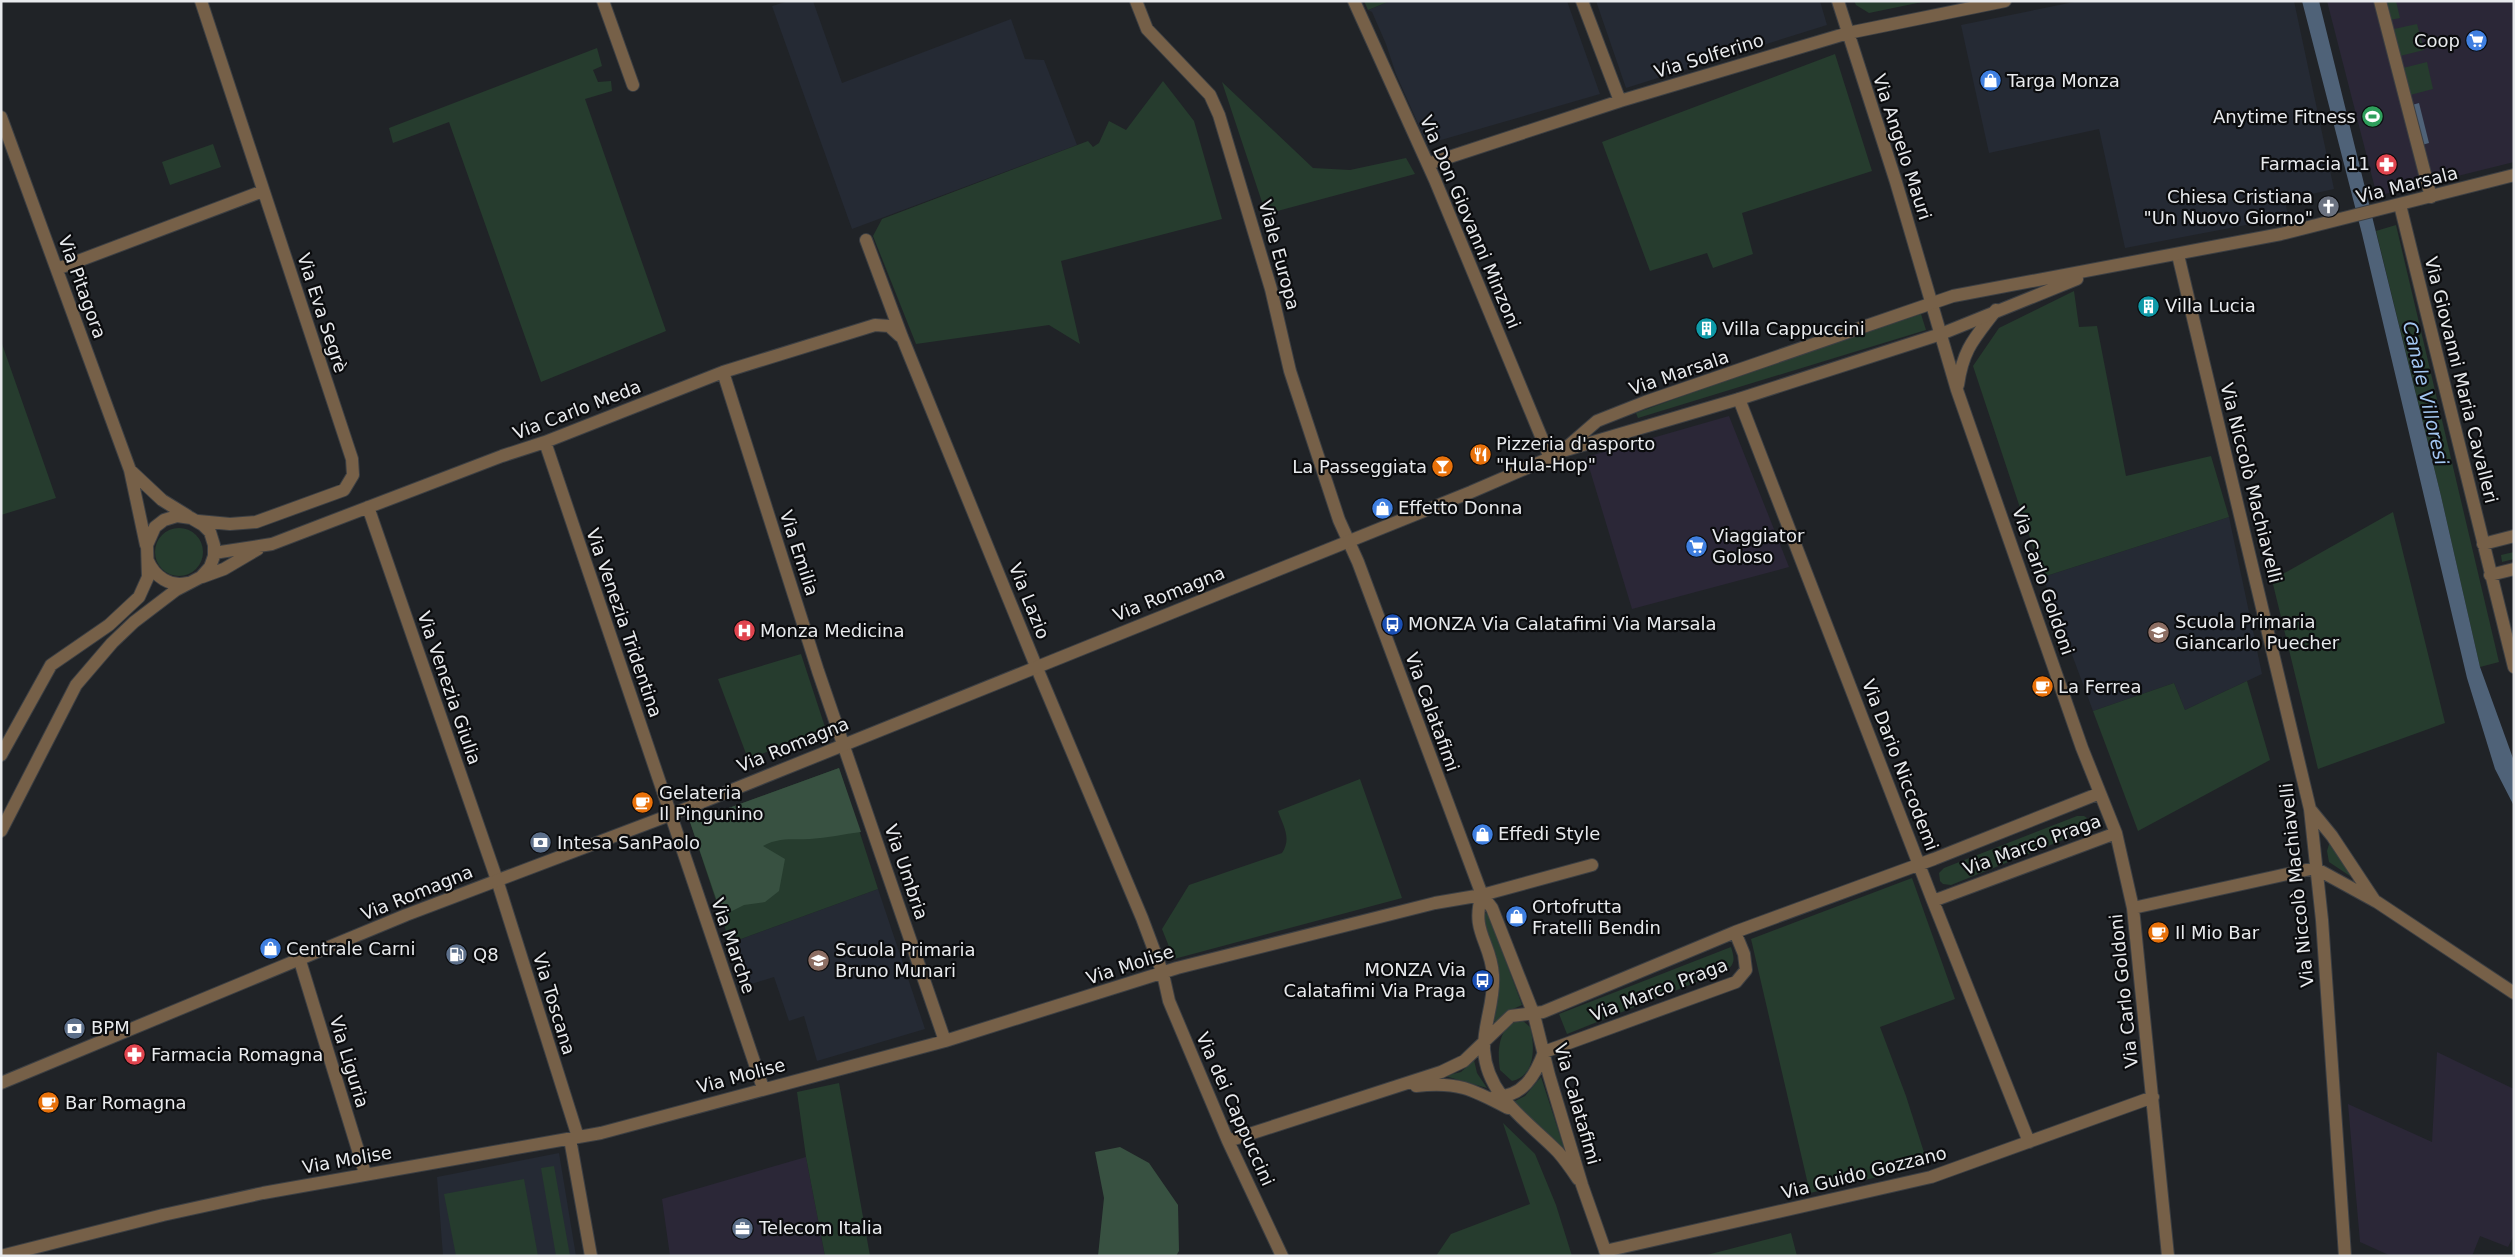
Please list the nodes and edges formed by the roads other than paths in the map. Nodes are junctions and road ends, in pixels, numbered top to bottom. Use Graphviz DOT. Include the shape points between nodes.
graph roads {
  1 [pos="201,1"];
  2 [pos="603,1"];
  3 [pos="1136,1"];
  4 [pos="1354,1"];
  5 [pos="1582,1"];
  6 [pos="1838,1"];
  7 [pos="2005,1"];
  8 [pos="2380,1"];
  9 [pos="1848,33"];
  10 [pos="633,85"];
  11 [pos="1620,101"];
  12 [pos="1,117"];
  13 [pos="1428,164"];
  14 [pos="2514,175"];
  15 [pos="262,191"];
  16 [pos="2431,198"];
  17 [pos="2400,205"];
  18 [pos="866,240"];
  19 [pos="2178,255"];
  20 [pos="2102,268"];
  21 [pos="57,269"];
  22 [pos="1932,303"];
  23 [pos="1996,310"];
  24 [pos="1941,334"];
  25 [pos="902,337"];
  26 [pos="723,372"];
  27 [pos="1957,390"];
  28 [pos="1739,399"];
  29 [pos="545,442"];
  30 [pos="1565,450"];
  31 [pos="1550,458"];
  32 [pos="130,470"];
  33 [pos="368,507"];
  34 [pos="194,519"];
  35 [pos="2514,536"];
  36 [pos="1349,540"];
  37 [pos="2483,544"];
  38 [pos="264,545"];
  39 [pos="147,552"];
  40 [pos="214,553"];
  41 [pos="2489,569"];
  42 [pos="2514,570"];
  43 [pos="195,580"];
  44 [pos="1036,666"];
  45 [pos="2514,667"];
  46 [pos="843,744"];
  47 [pos="1,755"];
  48 [pos="2100,793"];
  49 [pos="2310,809"];
  50 [pos="670,815"];
  51 [pos="1,831"];
  52 [pos="2116,833"];
  53 [pos="1920,864"];
  54 [pos="1592,865"];
  55 [pos="2315,868"];
  56 [pos="497,880"];
  57 [pos="1482,895"];
  58 [pos="1933,901"];
  59 [pos="2377,902"];
  60 [pos="2133,908"];
  61 [pos="1736,932"];
  62 [pos="300,961"];
  63 [pos="1162,974"];
  64 [pos="2514,993"];
  65 [pos="1534,1015"];
  66 [pos="945,1041"];
  67 [pos="1485,1041"];
  68 [pos="1544,1052"];
  69 [pos="1,1083"];
  70 [pos="763,1088"];
  71 [pos="1391,1089"];
  72 [pos="1503,1097"];
  73 [pos="2153,1097"];
  74 [pos="1488,1098"];
  75 [pos="1511,1109"];
  76 [pos="574,1138"];
  77 [pos="1228,1141"];
  78 [pos="2029,1142"];
  79 [pos="365,1173"];
  80 [pos="1582,1185"];
  81 [pos="1606,1253"];
  82 [pos="1,1256"];
  83 [pos="591,1256"];
  84 [pos="1282,1256"];
  85 [pos="2168,1256"];
  86 [pos="2345,1256"];
  1 -- 15 [label="street, Via Eva Segrè"];
  2 -- 10 [label="street"];
  3 -- 36 [label="street, Viale Europa" via="1147,29 1210,95 1219,115 1271,289 1290,371 1339,520"];
  4 -- 13 [label="street, Via Don Giovanni Minzoni"];
  5 -- 11 [label="street"];
  6 -- 9 [label="street, Via Angelo Mauri"];
  7 -- 9 [label="street, Via Solferino"];
  8 -- 16 [label="street"];
  9 -- 11 [label="street, Via Solferino"];
  9 -- 22 [label="street, Via Angelo Mauri"];
  11 -- 13 [label="street, Via Solferino"];
  12 -- 21 [label="street, Via Pitagora"];
  13 -- 31 [label="street, Via Don Giovanni Minzoni"];
  14 -- 16 [label="street, Via Marsala"];
  15 -- 21 [label="street"];
  15 -- 34 [label="street, Via Eva Segrè" via="352,459 353,475 344,490 263,520 240,524"];
  16 -- 17 [label="street, Via Marsala"];
  17 -- 19 [label="street, Via Marsala"];
  17 -- 37 [label="street, Via Giovanni Maria Cavalleri"];
  18 -- 25 [label="street, Via Lazio"];
  19 -- 20 [label="street, Via Marsala"];
  19 -- 49 [label="street, Via Niccolò Machiavelli"];
  20 -- 22 [label="street, Via Marsala" via="1953,296"];
  20 -- 23 [label="street, Via Marsala"];
  21 -- 32 [label="street, Via Pitagora"];
  22 -- 24 [label="street, Via Carlo Goldoni"];
  22 -- 30 [label="street, Via Marsala" via="1597,421"];
  23 -- 24 [label="street, Via Marsala"];
  23 -- 27 [label="street, Via Carlo Goldoni" via="1973,338 1962,361"];
  24 -- 27 [label="street, Via Carlo Goldoni"];
  24 -- 28 [label="street, Via Marsala"];
  25 -- 26 [label="street, Via Carlo Meda" via="889,326 875,325"];
  25 -- 44 [label="street, Via Lazio"];
  26 -- 29 [label="street, Via Carlo Meda"];
  26 -- 46 [label="street, Via Emilia"];
  27 -- 48 [label="street, Via Carlo Goldoni"];
  28 -- 30 [label="street, Via Marsala"];
  28 -- 53 [label="street, Via Dario Niccodemi"];
  29 -- 33 [label="street, Via Carlo Meda"];
  29 -- 50 [label="street, Via Venezia Tridentina"];
  30 -- 31 [label="street, Via Marsala"];
  31 -- 36 [label="street, Via Marsala"];
  32 -- 34 [label="street, Via Pitagora" via="162,500"];
  32 -- 39 [label="street, Via Pitagora"];
  33 -- 38 [label="street, Via Carlo Meda"];
  33 -- 56 [label="street, Via Venezia Giulia"];
  34 -- 39 [label="street" via="174,517 161,522 151,533"];
  34 -- 40 [label="street" via="210,532"];
  35 -- 37 [label="street"];
  36 -- 44 [label="street, Via Romagna"];
  36 -- 57 [label="street, Via Calatafimi"];
  37 -- 41 [label="street, Via Giovanni Maria Cavalleri"];
  38 -- 40 [label="street, Via Carlo Meda"];
  38 -- 43 [label="street, Via Carlo Meda" via="230,566"];
  39 -- 43 [label="street, Via Carlo Meda" via="152,570 163,579 175,584"];
  39 -- 47 [label="street" via="148,577 139,597 109,625 51,665"];
  40 -- 43 [label="street, Via Carlo Meda" via="209,568"];
  41 -- 42 [label="street"];
  41 -- 45 [label="street, Via Giovanni Maria Cavalleri"];
  43 -- 51 [label="street, Via Carlo Meda" via="176,590 124,632 76,685"];
  44 -- 46 [label="street, Via Romagna"];
  44 -- 63 [label="street, Via Lazio"];
  46 -- 50 [label="street, Via Romagna"];
  46 -- 66 [label="street, Via Umbria"];
  48 -- 52 [label="street, Via Carlo Goldoni"];
  48 -- 53 [label="street, Via Marco Praga"];
  49 -- 55 [label="street, Via Niccolò Machiavelli"];
  49 -- 59 [label="street"];
  50 -- 56 [label="street, Via Romagna"];
  50 -- 70 [label="street, Via Marche"];
  52 -- 58 [label="street, Via Marco Praga"];
  52 -- 60 [label="street, Via Carlo Goldoni"];
  53 -- 58 [label="street, Via Dario Niccodemi"];
  53 -- 61 [label="street, Via Marco Praga"];
  54 -- 57 [label="street, Via Molise"];
  55 -- 59 [label="street"];
  55 -- 60 [label="street"];
  55 -- 86 [label="street, Via Niccolò Machiavelli" via="2322,920"];
  56 -- 62 [label="street, Via Romagna"];
  56 -- 76 [label="street, Via Toscana"];
  57 -- 63 [label="street, Via Molise" via="1429,905"];
  57 -- 65 [label="street, Via Calatafimi" via="1492,908"];
  57 -- 67 [label="street, Via Calatafimi" via="1477,920 1491,960 1494,986"];
  58 -- 78 [label="street, Via Dario Niccodemi"];
  59 -- 64 [label="street"];
  60 -- 73 [label="street, Via Carlo Goldoni"];
  61 -- 65 [label="street, Via Marco Praga"];
  61 -- 68 [label="street, Via Marco Praga" via="1746,970 1736,982"];
  62 -- 69 [label="street, Via Romagna"];
  62 -- 79 [label="street, Via Liguria"];
  63 -- 66 [label="street, Via Molise"];
  63 -- 77 [label="street, Via dei Cappuccini" via="1169,1001"];
  65 -- 67 [label="street" via="1519,1013 1511,1016"];
  65 -- 68 [label="street, Via Calatafimi"];
  66 -- 70 [label="street, Via Molise"];
  67 -- 71 [label="street" via="1464,1062"];
  67 -- 72 [label="street, Via Calatafimi" via="1488,1067"];
  68 -- 72 [label="street" via="1526,1085"];
  68 -- 80 [label="street, Via Calatafimi"];
  70 -- 76 [label="street, Via Molise"];
  71 -- 74 [label="street" via="1442,1083 1467,1088"];
  71 -- 77 [label="street"];
  72 -- 74 [label="street"];
  72 -- 75 [label="street, Via Calatafimi"];
  73 -- 78 [label="street, Via Guido Gozzano"];
  73 -- 85 [label="street, Via Carlo Goldoni"];
  74 -- 75 [label="street"];
  75 -- 80 [label="street, Via Calatafimi" via="1560,1154"];
  76 -- 79 [label="street, Via Molise" via="428,1165"];
  76 -- 83 [label="street, Via Toscana"];
  77 -- 84 [label="street, Via dei Cappuccini"];
  78 -- 81 [label="street, Via Guido Gozzano" via="1931,1177"];
  79 -- 82 [label="street, Via Molise" via="163,1215"];
  80 -- 81 [label="street"];
}
